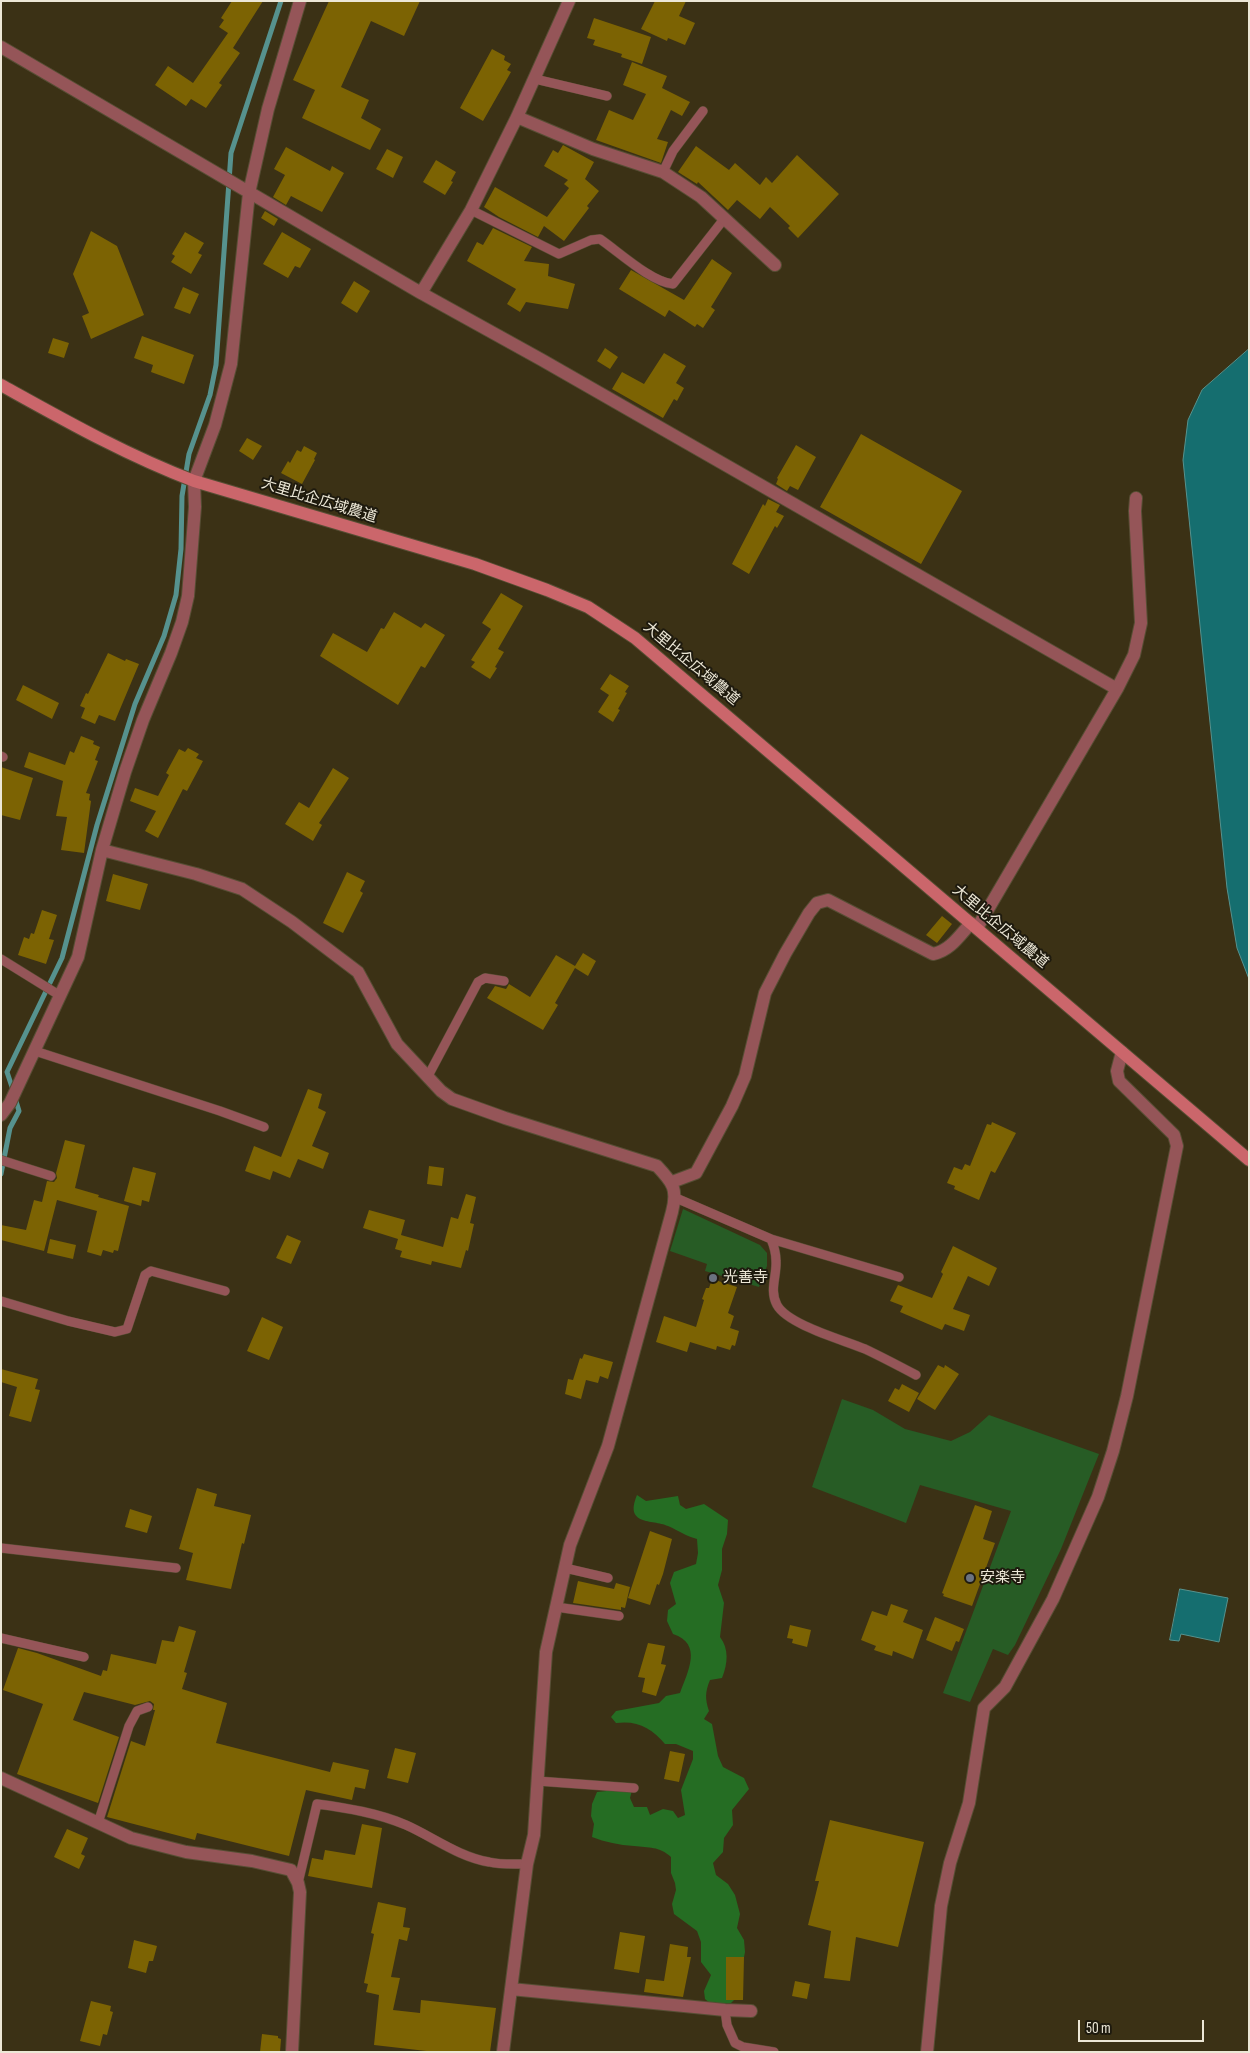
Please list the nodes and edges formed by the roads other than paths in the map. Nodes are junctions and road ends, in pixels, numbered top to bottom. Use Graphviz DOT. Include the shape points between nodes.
graph roads {
  1 [pos="300,1"];
  2 [pos="569,1"];
  3 [pos="1,47"];
  4 [pos="535,79"];
  5 [pos="607,96"];
  6 [pos="702,111"];
  7 [pos="517,117"];
  8 [pos="663,172"];
  9 [pos="249,193"];
  10 [pos="470,210"];
  11 [pos="724,219"];
  12 [pos="775,265"];
  13 [pos="421,293"];
  14 [pos="1,384"];
  15 [pos="194,481"];
  16 [pos="1136,498"];
  17 [pos="1117,689"];
  18 [pos="102,850"];
  19 [pos="974,926"];
  20 [pos="1,960"];
  21 [pos="504,981"];
  22 [pos="59,995"];
  23 [pos="35,1051"];
  24 [pos="1122,1052"];
  25 [pos="427,1078"];
  26 [pos="1,1115"];
  27 [pos="264,1127"];
  28 [pos="1,1160"];
  29 [pos="1249,1160"];
  30 [pos="51,1176"];
  31 [pos="672,1182"];
  32 [pos="676,1198"];
  33 [pos="771,1239"];
  34 [pos="898,1277"];
  35 [pos="225,1291"];
  36 [pos="1,1301"];
  37 [pos="916,1375"];
  38 [pos="1,1548"];
  39 [pos="176,1568"];
  40 [pos="565,1568"];
  41 [pos="608,1578"];
  42 [pos="556,1607"];
  43 [pos="619,1616"];
  44 [pos="1,1638"];
  45 [pos="84,1657"];
  46 [pos="148,1707"];
  47 [pos="1,1778"];
  48 [pos="537,1781"];
  49 [pos="634,1788"];
  50 [pos="98,1823"];
  51 [pos="527,1864"];
  52 [pos="298,1883"];
  53 [pos="511,1989"];
  54 [pos="725,2010"];
  55 [pos="751,2011"];
  56 [pos="292,2052"];
  57 [pos="502,2052"];
  58 [pos="774,2052"];
  59 [pos="927,2052"];
  1 -- 9 [label="street" via="268,109"];
  2 -- 4 [label="street"];
  3 -- 9 [label="street"];
  4 -- 5 [label="lane"];
  4 -- 7 [label="street"];
  6 -- 8 [label="lane" via="673,150"];
  7 -- 8 [label="street" via="593,149"];
  7 -- 10 [label="street"];
  8 -- 11 [label="street" via="701,197"];
  9 -- 13 [label="street"];
  9 -- 15 [label="street" via="231,364 215,425"];
  10 -- 11 [label="lane" via="560,254 600,239 667,284 673,284"];
  10 -- 13 [label="street"];
  11 -- 12 [label="street"];
  13 -- 17 [label="street"];
  14 -- 15 [label="street, 大里比企広域農道" via="100,440"];
  15 -- 18 [label="street" via="188,596 171,654 125,772"];
  15 -- 19 [label="street, 大里比企広域農道" via="475,564 588,608 636,638"];
  16 -- 17 [label="street" via="1141,623 1134,655"];
  17 -- 19 [label="street"];
  18 -- 22 [label="street" via="78,957"];
  18 -- 25 [label="street" via="196,874 242,890 292,922 358,972 397,1044"];
  19 -- 24 [label="street, 大里比企広域農道"];
  19 -- 31 [label="street" via="941,953 934,954 828,900 817,903 765,993 745,1076 732,1106 696,1173"];
  20 -- 22 [label="lane"];
  21 -- 25 [label="lane" via="485,978 478,982"];
  22 -- 23 [label="street"];
  23 -- 26 [label="street"];
  23 -- 27 [label="lane"];
  24 -- 29 [label="street, 大里比企広域農道"];
  24 -- 59 [label="street" via="1116,1071 1119,1081 1174,1135 1177,1146 1114,1451 1098,1497 1052,1599 1005,1687 984,1708 969,1803 950,1863 941,1906"];
  25 -- 31 [label="street" via="452,1099 657,1166"];
  28 -- 30 [label="lane"];
  31 -- 32 [label="street"];
  32 -- 33 [label="lane"];
  32 -- 40 [label="street" via="608,1446 570,1545"];
  33 -- 34 [label="lane"];
  33 -- 37 [label="lane" via="777,1262 774,1295 784,1314"];
  35 -- 36 [label="lane" via="151,1271 146,1275 127,1329 115,1332"];
  38 -- 39 [label="lane"];
  40 -- 41 [label="lane"];
  40 -- 42 [label="street"];
  42 -- 43 [label="lane"];
  42 -- 48 [label="street" via="546,1652"];
  44 -- 45 [label="lane"];
  46 -- 50 [label="lane" via="137,1711 129,1726"];
  47 -- 50 [label="street"];
  48 -- 49 [label="lane"];
  48 -- 51 [label="street" via="534,1835"];
  50 -- 52 [label="street" via="131,1838 186,1852 291,1870"];
  51 -- 52 [label="lane" via="489,1862 398,1822 355,1809 317,1804"];
  51 -- 53 [label="street"];
  52 -- 56 [label="street"];
  53 -- 54 [label="street"];
  53 -- 57 [label="street"];
  54 -- 55 [label="street"];
  54 -- 58 [label="lane" via="735,2043 743,2048"];
}
